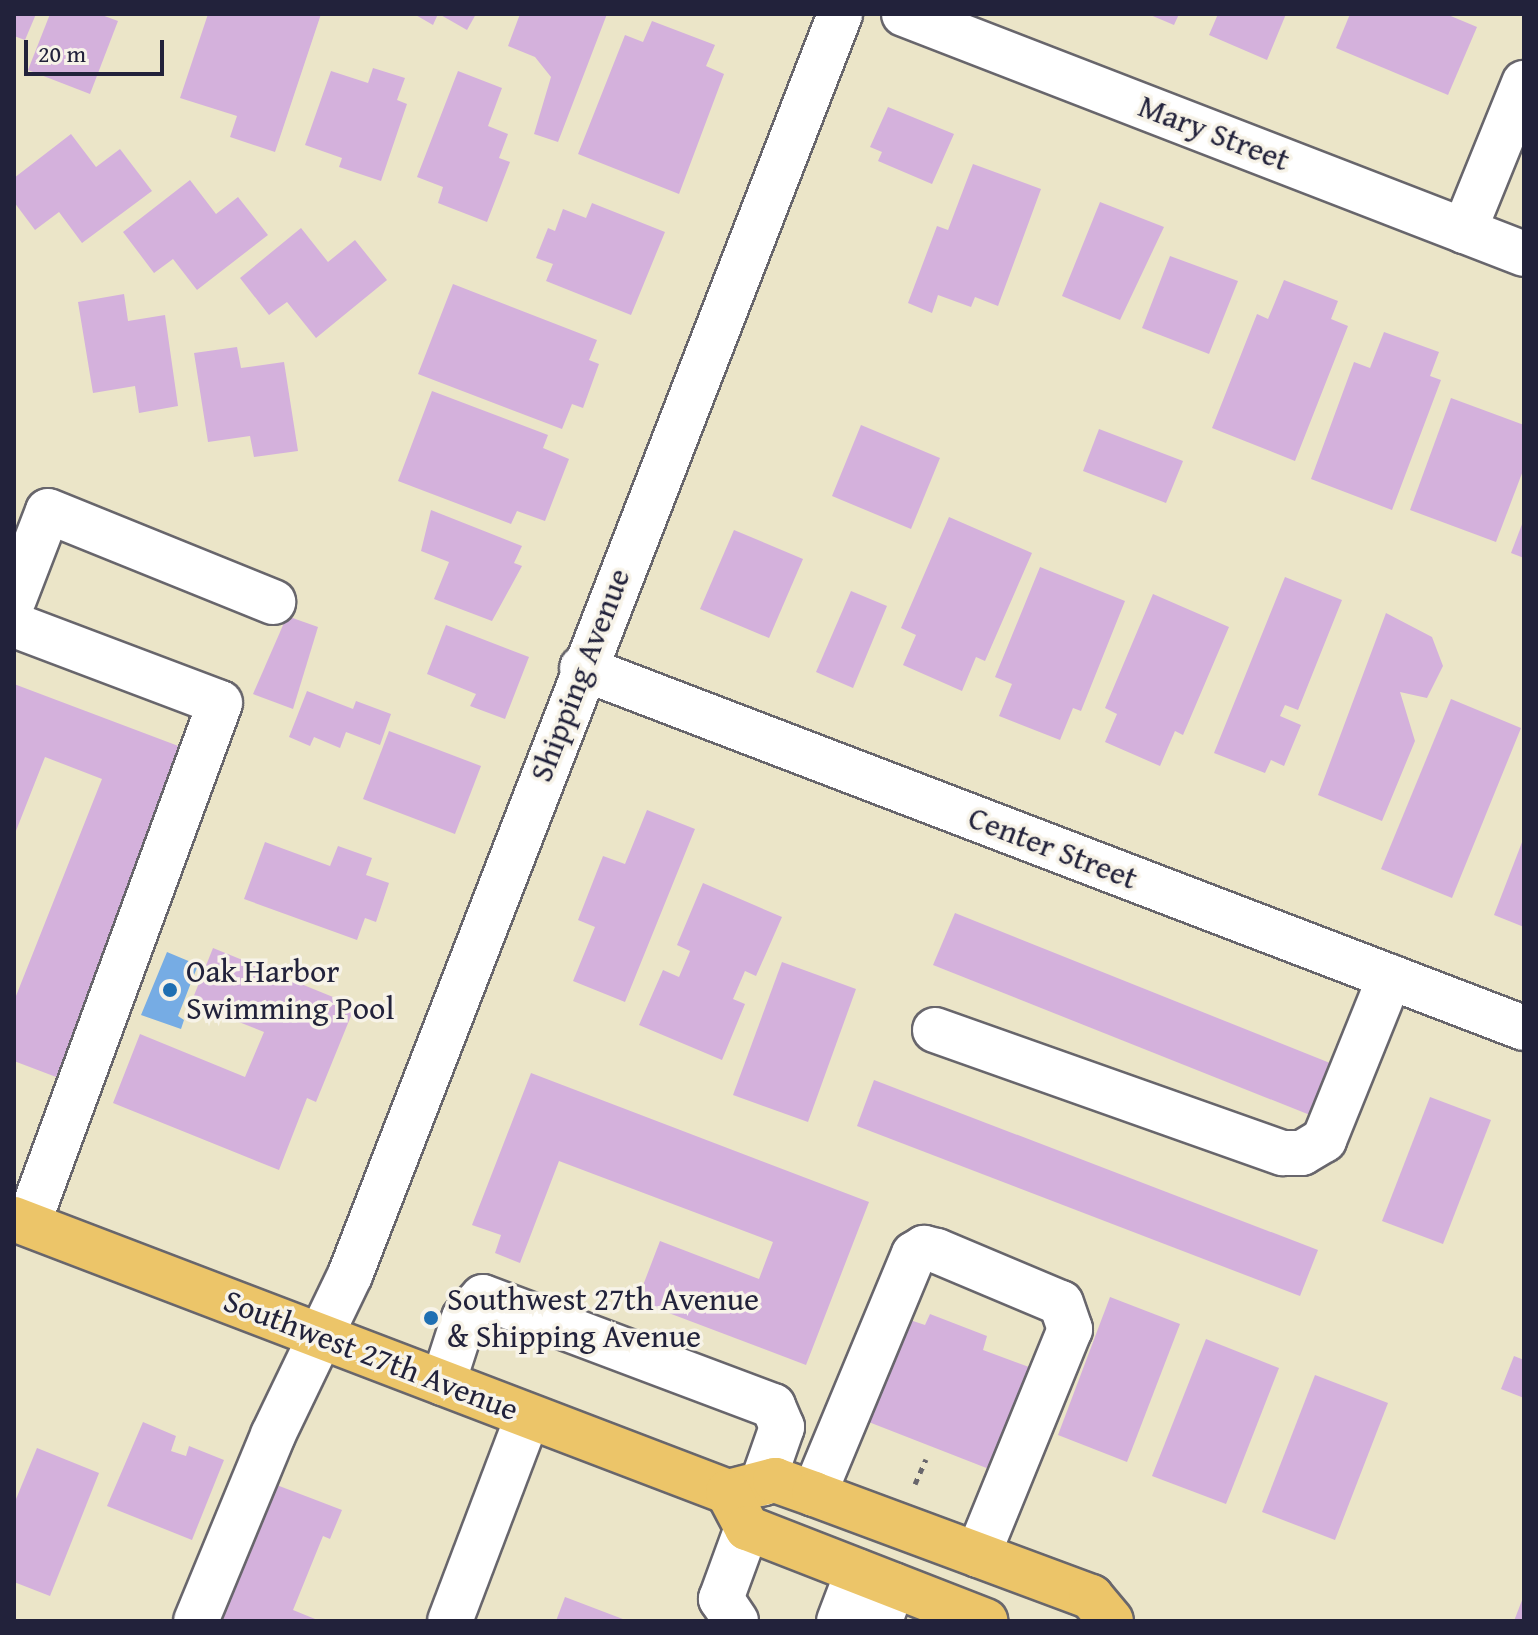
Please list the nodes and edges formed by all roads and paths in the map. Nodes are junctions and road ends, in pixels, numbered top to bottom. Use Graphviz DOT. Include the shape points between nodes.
graph roads {
  1 [pos="840,14"];
  2 [pos="904,14"];
  3 [pos="1524,83"];
  4 [pos="1464,231"];
  5 [pos="1524,254"];
  6 [pos="14,599"];
  7 [pos="273,602"];
  8 [pos="14,625"];
  9 [pos="582,668"];
  10 [pos="1390,977"];
  11 [pos="1524,1028"];
  12 [pos="935,1030"];
  13 [pos="21,1221"];
  14 [pos="323,1337"];
  15 [pos="443,1383"];
  16 [pos="528,1416"];
  17 [pos="926,1459"];
  18 [pos="913,1489"];
  19 [pos="814,1494"];
  20 [pos="746,1501"];
  21 [pos="978,1555"];
  22 [pos="877,1592"];
  23 [pos="196,1621"];
  24 [pos="450,1621"];
  25 [pos="736,1621"];
  26 [pos="839,1621"];
  27 [pos="985,1621"];
  28 [pos="1111,1621"];
  1 -- 9 [label="street, Shipping Avenue"];
  2 -- 4 [label="street, Mary Street"];
  3 -- 4 [label="street"];
  4 -- 5 [label="street, Mary Street"];
  6 -- 7 [label="street" via="48,511"];
  8 -- 13 [label="street" via="220,703"];
  9 -- 10 [label="street, Center Street"];
  9 -- 14 [label="street, Shipping Avenue"];
  10 -- 11 [label="street, Center Street"];
  10 -- 12 [label="street" via="1324,1140 1302,1153 1283,1153"];
  13 -- 14 [label="main road, Southwest 27th Avenue"];
  14 -- 15 [label="main road, Southwest 27th Avenue"];
  14 -- 23 [label="street, Shipping Avenue" via="273,1435"];
  15 -- 16 [label="main road, Southwest 27th Avenue"];
  15 -- 20 [label="street" via="464,1318 483,1297 773,1406 782,1427"];
  16 -- 20 [label="main road, Southwest 27th Avenue"];
  16 -- 24 [label="street"];
  17 -- 18 [label="path"];
  19 -- 20 [label="main road, Southwest 27th Avenue" via="775,1480"];
  19 -- 21 [label="main road, Southwest 27th Avenue"];
  19 -- 21 [label="street" via="914,1254 924,1248 937,1251 1061,1303 1070,1329"];
  20 -- 22 [label="main road, Southwest 27th Avenue"];
  20 -- 25 [label="street" via="721,1599"];
  21 -- 28 [label="main road, Southwest 27th Avenue" via="1091,1597"];
  22 -- 26 [label="street"];
  22 -- 27 [label="main road, Southwest 27th Avenue"];
}
